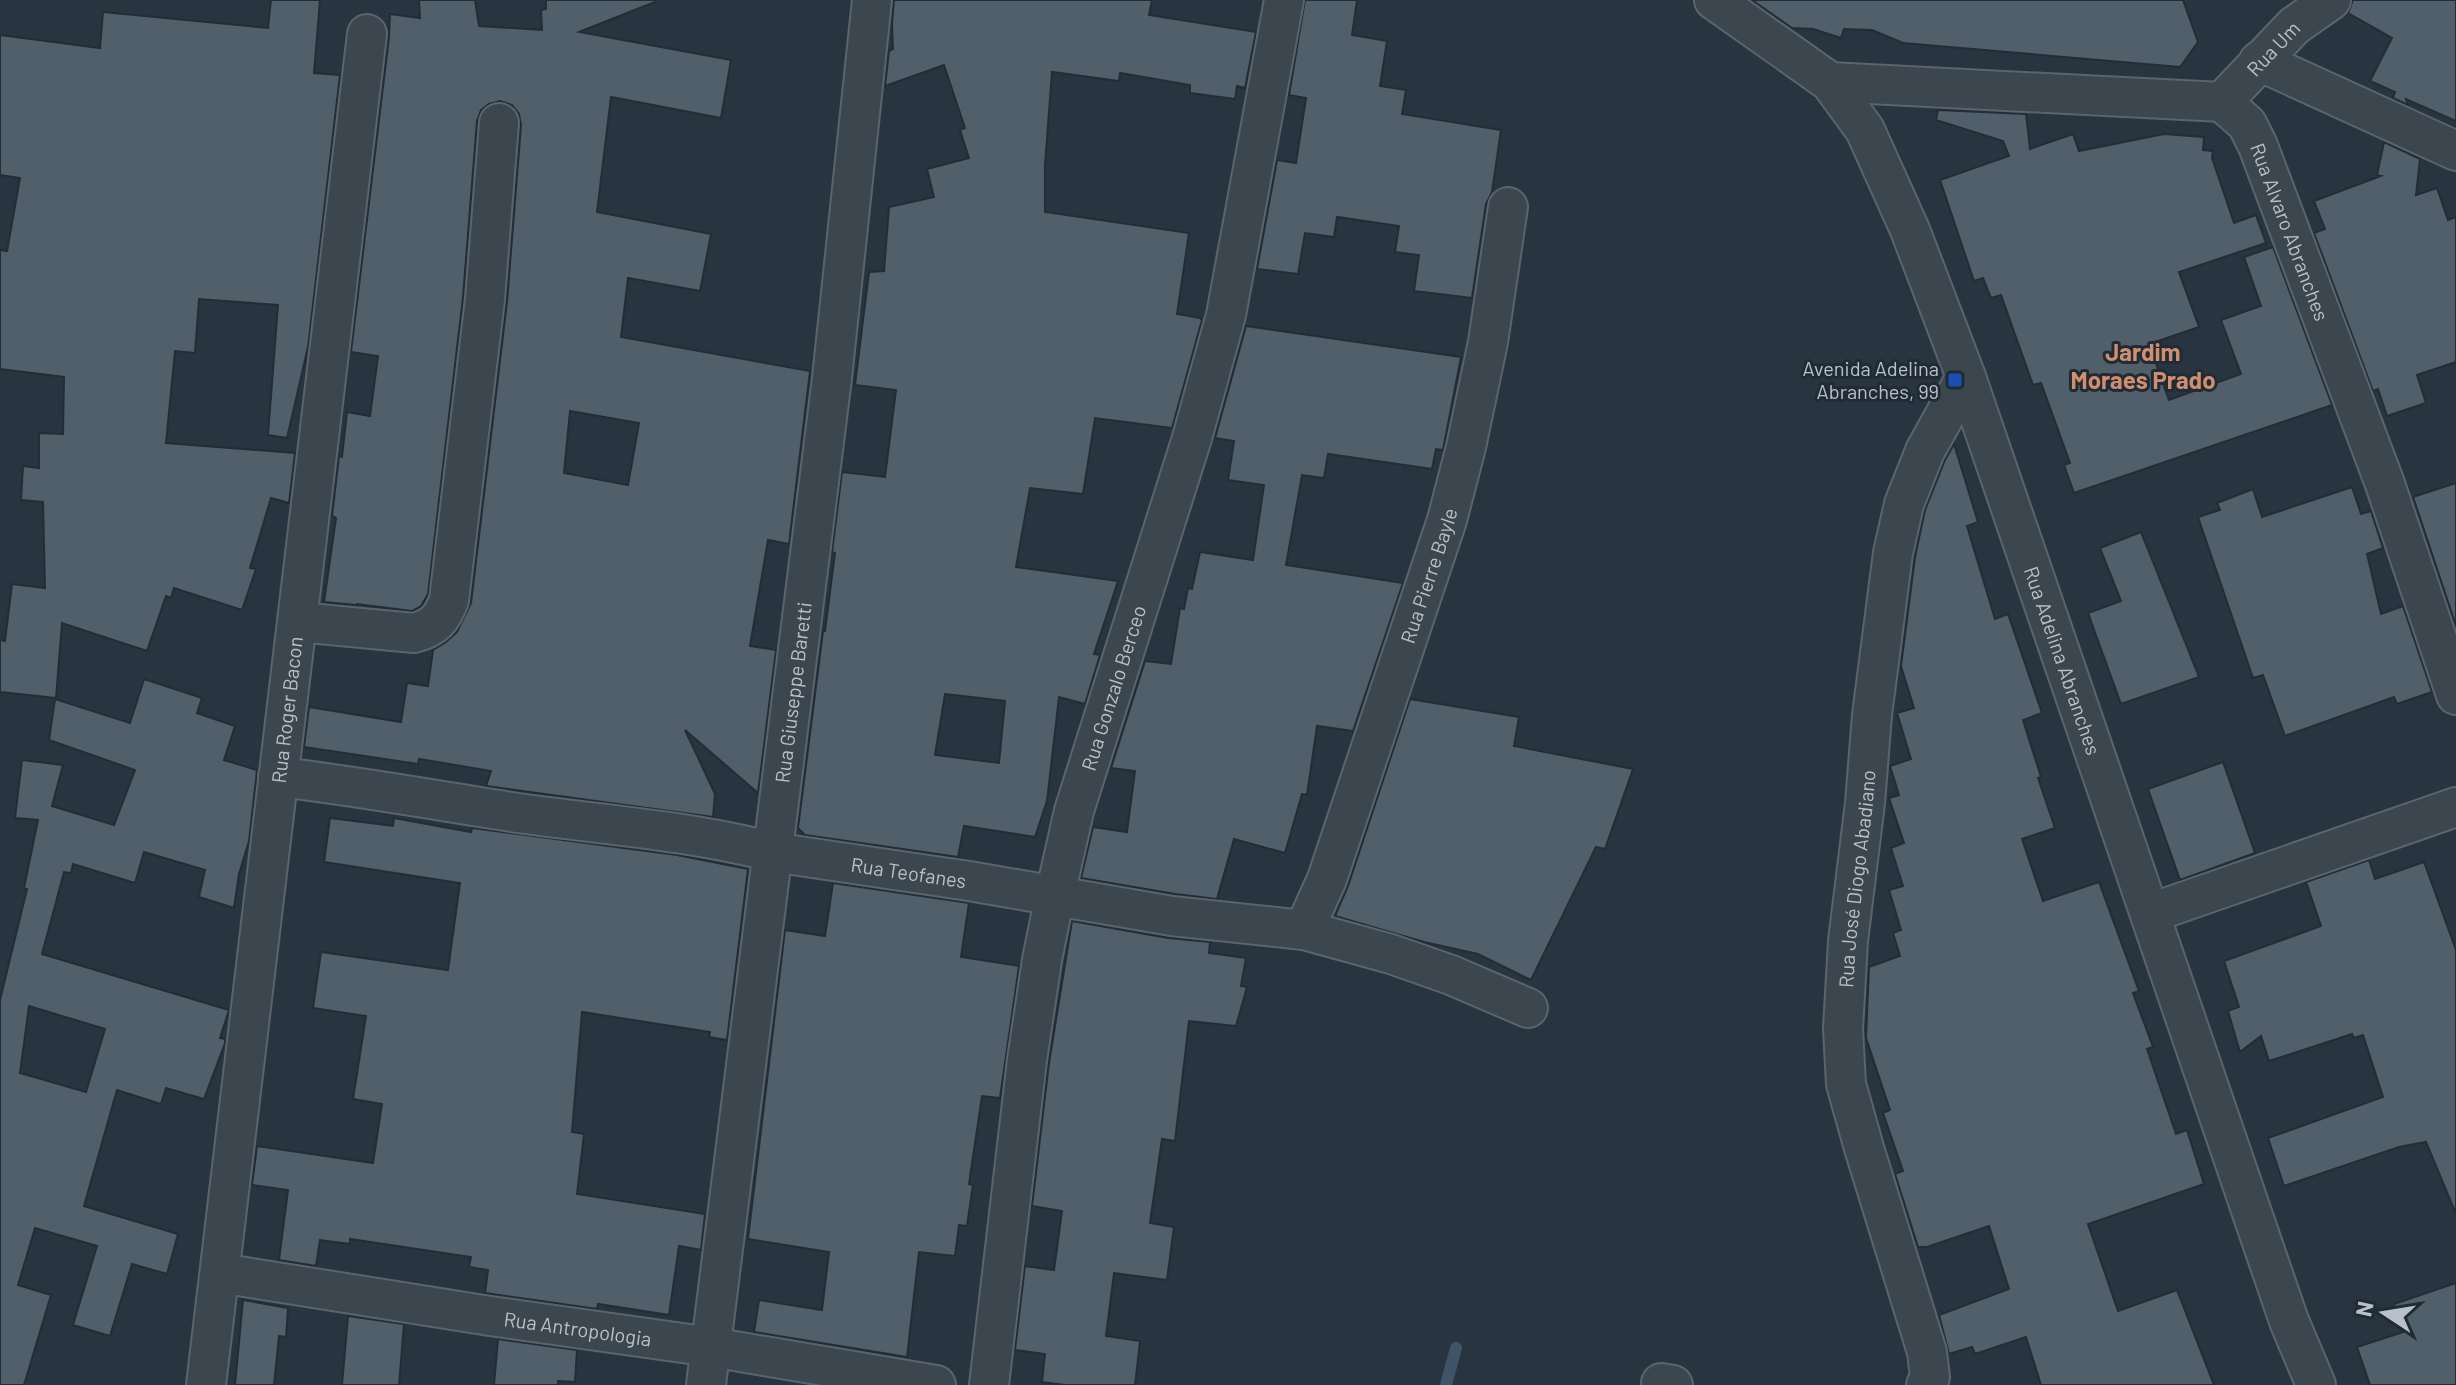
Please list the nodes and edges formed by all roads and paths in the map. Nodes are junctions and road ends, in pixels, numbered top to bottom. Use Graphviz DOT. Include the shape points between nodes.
graph roads {
  1 [pos="872,0"];
  2 [pos="1284,0"];
  3 [pos="1714,0"];
  4 [pos="2331,0"];
  5 [pos="367,34"];
  6 [pos="2259,61"];
  7 [pos="1830,82"];
  8 [pos="2222,102"];
  9 [pos="499,123"];
  10 [pos="2456,151"];
  11 [pos="1508,207"];
  12 [pos="1966,377"];
  13 [pos="298,622"];
  14 [pos="2456,695"];
  15 [pos="278,777"];
  16 [pos="2456,807"];
  17 [pos="772,852"];
  18 [pos="1055,895"];
  19 [pos="2151,913"];
  20 [pos="1304,930"];
  21 [pos="1528,1008"];
  22 [pos="220,1273"];
  23 [pos="711,1347"];
  24 [pos="206,1385"];
  25 [pos="706,1385"];
  26 [pos="936,1385"];
  27 [pos="989,1385"];
  28 [pos="1926,1385"];
  29 [pos="2316,1385"];
  1 -- 17 [label="street, Rua Giuseppe Baretti" via="832,378"];
  2 -- 18 [label="street, Rua Gonzalo Berceo" via="1226,315 1074,811"];
  3 -- 7 [label="street, Rua Adelina Abranches"];
  4 -- 6 [label="street, Rua Um" via="2294,26"];
  5 -- 13 [label="street, Rua Roger Bacon"];
  6 -- 8 [label="street, Rua Um"];
  6 -- 10 [label="street"];
  7 -- 8 [label="street"];
  7 -- 12 [label="street, Rua Adelina Abranches" via="1865,130"];
  8 -- 14 [label="street, Rua Alvaro Abranches" via="2247,124 2258,146 2385,484"];
  9 -- 13 [label="street" via="485,299 449,600 442,618 414,633"];
  11 -- 20 [label="street, Rua Pierre Bayle" via="1488,342 1447,520 1327,879"];
  12 -- 19 [label="street, Rua Adelina Abranches"];
  12 -- 28 [label="street, Rua José Diogo Abadiano" via="1925,451 1904,504 1893,553 1848,941 1843,1029 1846,1084 1927,1352"];
  13 -- 15 [label="street, Rua Roger Bacon"];
  15 -- 17 [label="street, Rua Teofanes"];
  15 -- 22 [label="street, Rua Roger Bacon"];
  16 -- 19 [label="street"];
  17 -- 18 [label="street, Rua Teofanes"];
  17 -- 23 [label="street, Rua Giuseppe Baretti"];
  18 -- 20 [label="street, Rua Teofanes" via="1172,916"];
  18 -- 27 [label="street, Rua Gonzalo Berceo" via="1027,1060"];
  19 -- 29 [label="street, Rua Adelina Abranches" via="2289,1321"];
  20 -- 21 [label="street, Rua Teofanes" via="1391,954"];
  22 -- 23 [label="street, Rua Antropologia"];
  22 -- 24 [label="street, Rua Roger Bacon"];
  23 -- 25 [label="street, Rua Giuseppe Baretti"];
  23 -- 26 [label="street, Rua Antropologia"];
}
